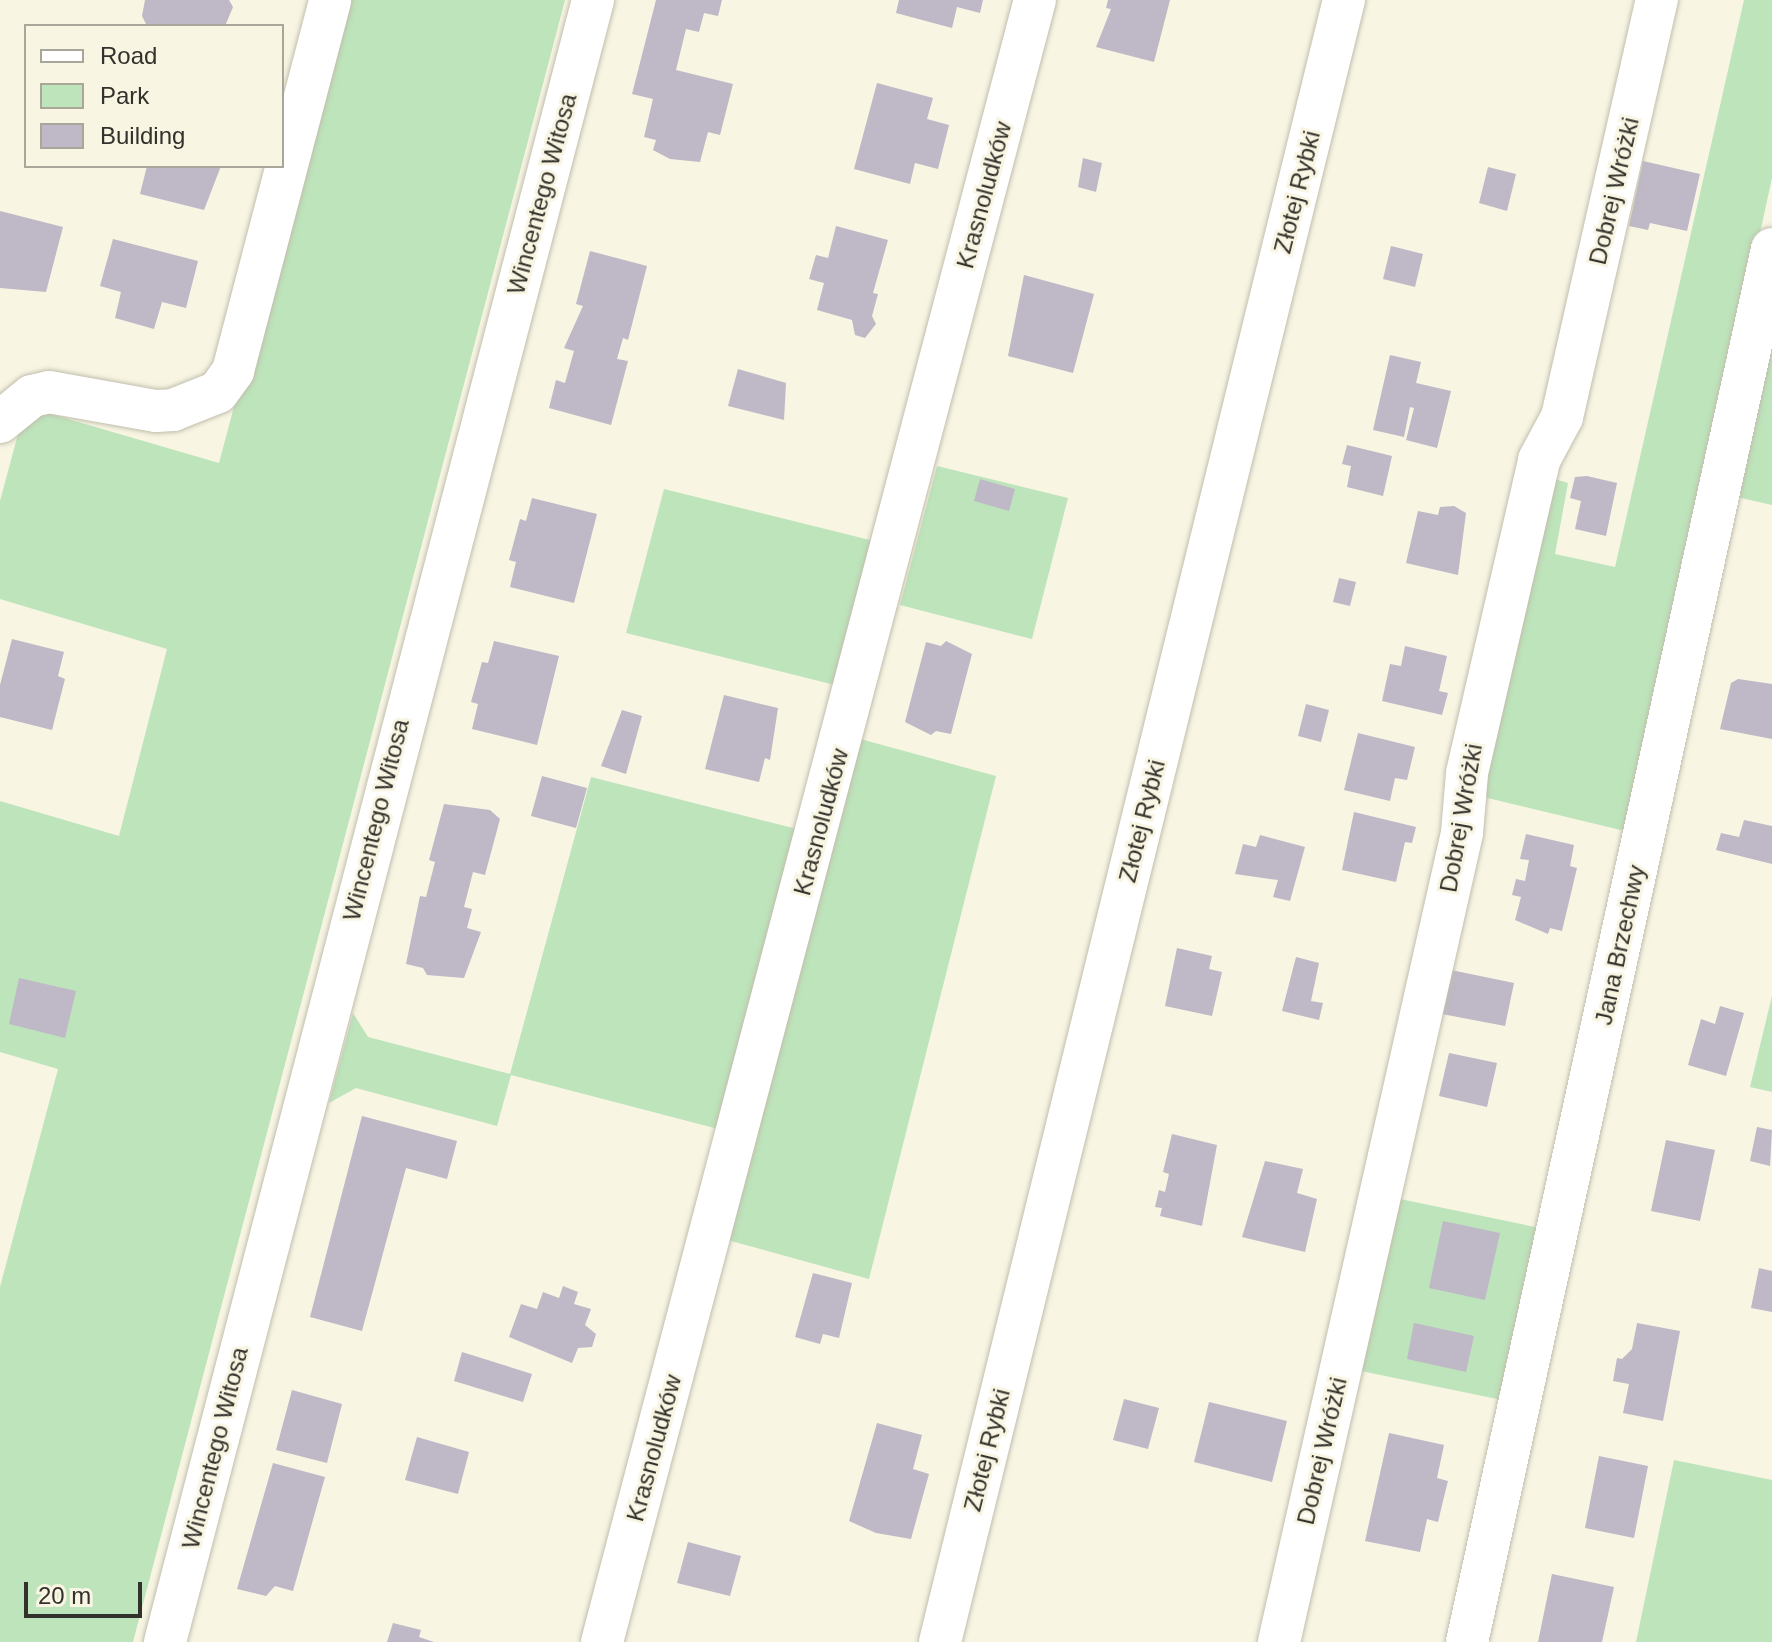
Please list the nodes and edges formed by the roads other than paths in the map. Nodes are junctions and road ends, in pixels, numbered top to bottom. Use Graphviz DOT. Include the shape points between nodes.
graph roads {
  1 [pos="330,0"];
  2 [pos="593,0"];
  3 [pos="1035,0"];
  4 [pos="1344,0"];
  5 [pos="1657,0"];
  6 [pos="1772,249"];
  7 [pos="0,422"];
  8 [pos="165,1642"];
  9 [pos="602,1642"];
  10 [pos="940,1642"];
  11 [pos="1279,1642"];
  12 [pos="1467,1642"];
  1 -- 7 [label="street" via="233,371 218,392 173,410 156,411 49,392 32,396"];
  2 -- 8 [label="street, Wincentego Witosa"];
  3 -- 9 [label="street, Krasnoludków"];
  4 -- 10 [label="street, Złotej Rybki"];
  5 -- 11 [label="street, Dobrej Wróżki" via="1562,417 1543,447 1525,519 1467,773 1458,848"];
  6 -- 12 [label="street, Jana Brzechwy"];
}
